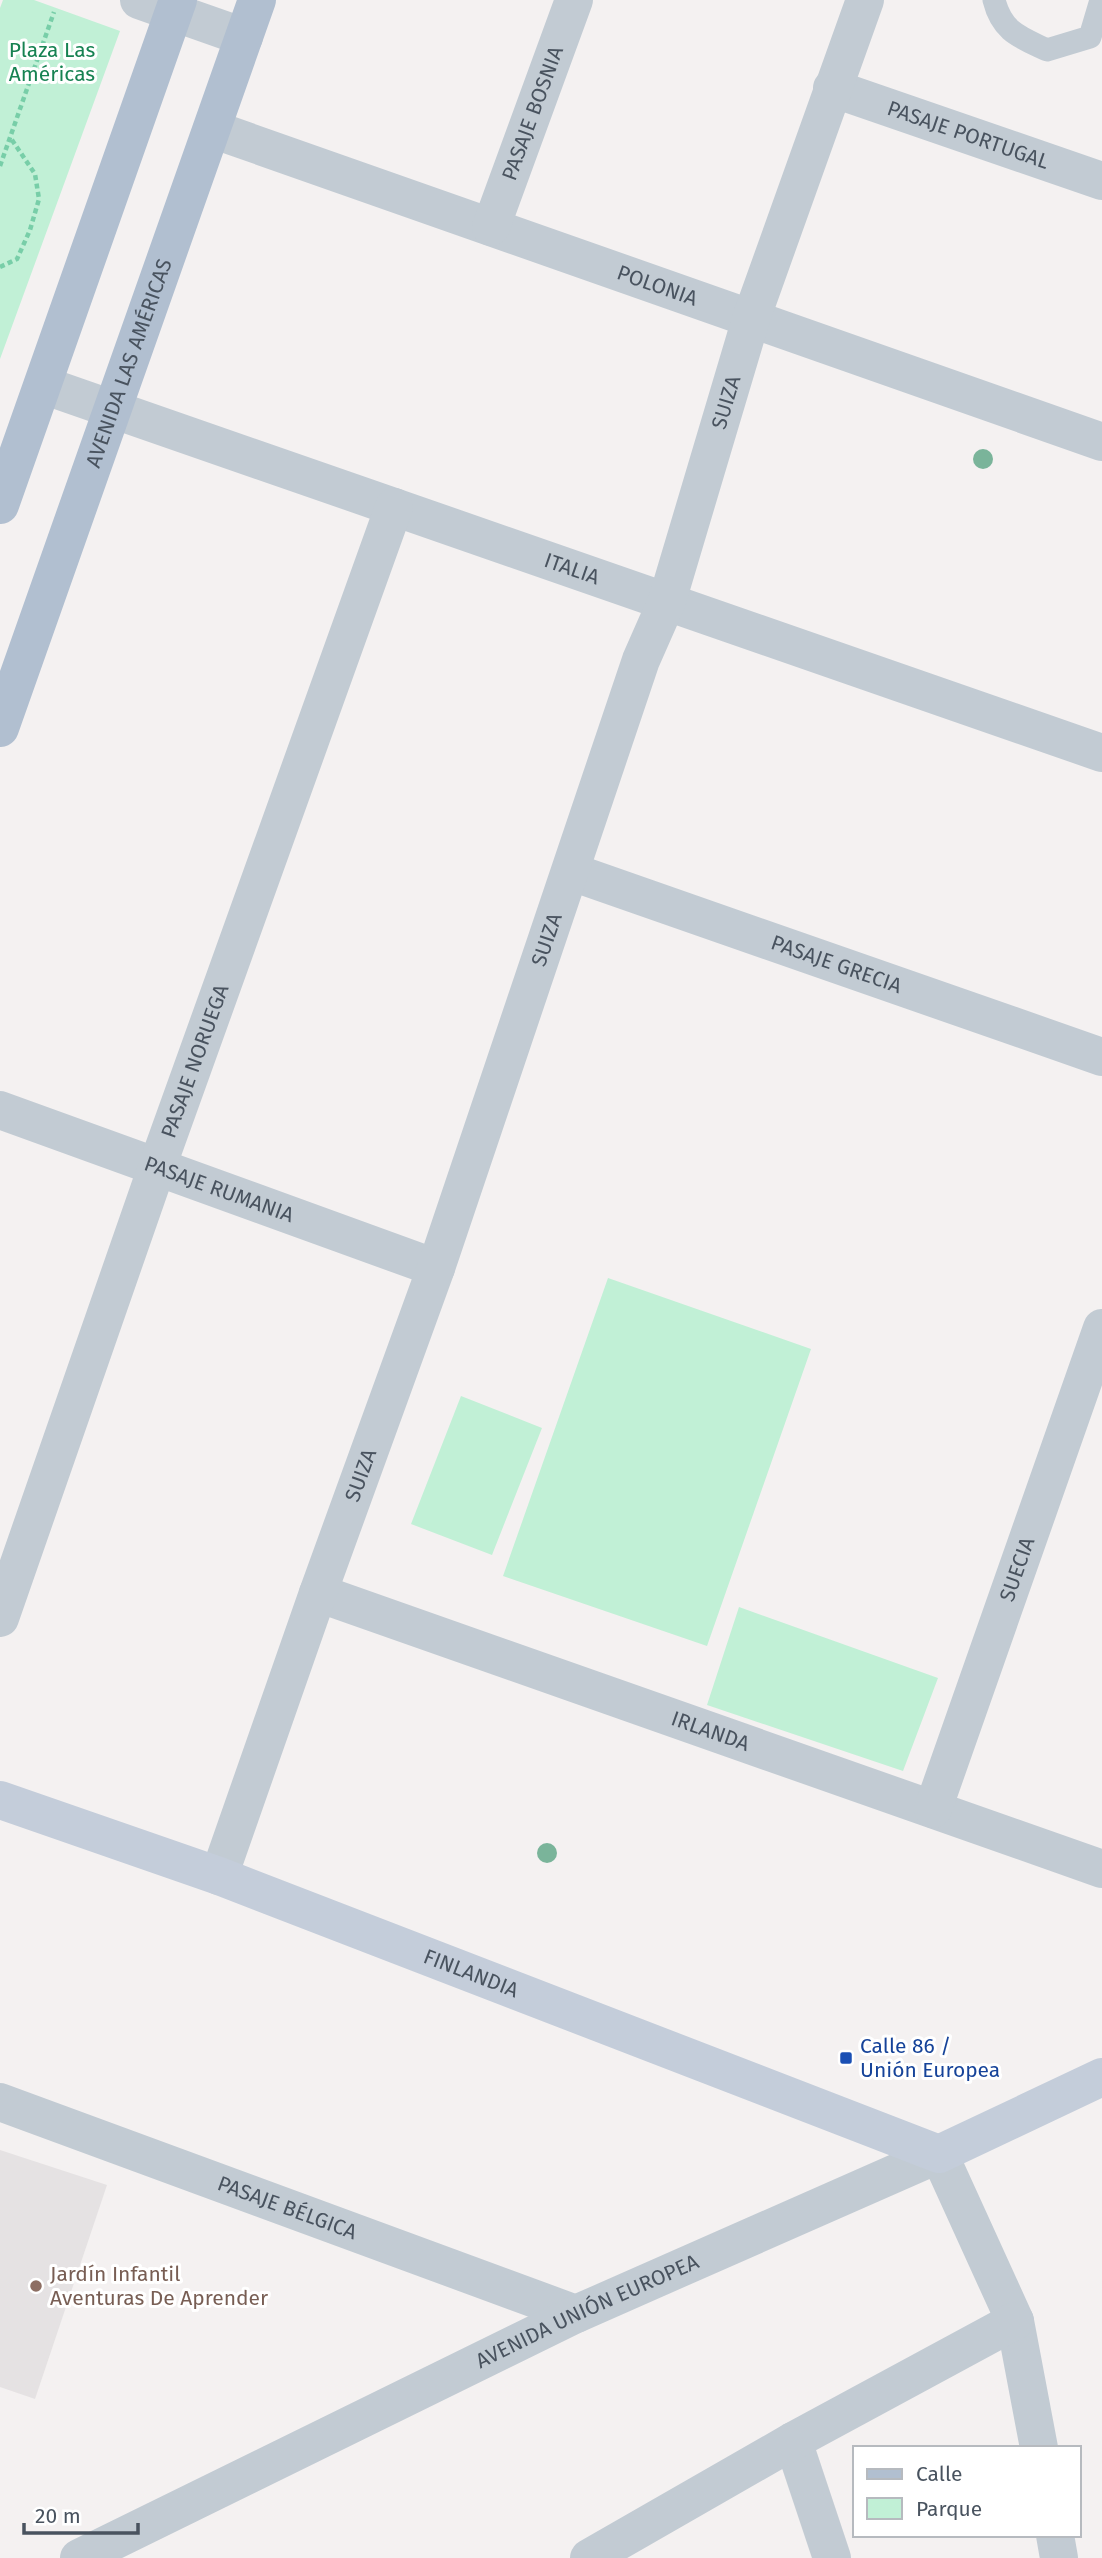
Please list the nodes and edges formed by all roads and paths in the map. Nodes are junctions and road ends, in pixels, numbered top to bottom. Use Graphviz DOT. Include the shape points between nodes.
graph roads {
  1 [pos="257,0"];
  2 [pos="574,0"];
  3 [pos="865,0"];
  4 [pos="994,0"];
  5 [pos="1101,0"];
  6 [pos="164,4"];
  7 [pos="54,12"];
  8 [pos="244,37"];
  9 [pos="832,88"];
  10 [pos="212,128"];
  11 [pos="10,137"];
  12 [pos="0,166"];
  13 [pos="1102,181"];
  14 [pos="491,227"];
  15 [pos="0,267"];
  16 [pos="751,318"];
  17 [pos="43,385"];
  18 [pos="113,409"];
  19 [pos="1102,442"];
  20 [pos="0,505"];
  21 [pos="394,507"];
  22 [pos="667,601"];
  23 [pos="0,728"];
  24 [pos="1102,753"];
  25 [pos="572,872"];
  26 [pos="1102,1057"];
  27 [pos="0,1110"];
  28 [pos="157,1167"];
  29 [pos="436,1268"];
  30 [pos="1102,1328"];
  31 [pos="318,1593"];
  32 [pos="0,1618"];
  33 [pos="0,1800"];
  34 [pos="933,1809"];
  35 [pos="1102,1870"];
  36 [pos="219,1876"];
  37 [pos="1102,2077"];
  38 [pos="0,2102"];
  39 [pos="939,2154"];
  40 [pos="576,2314"];
  41 [pos="1015,2321"];
  42 [pos="793,2441"];
  43 [pos="1039,2446"];
  44 [pos="1055,2537"];
  45 [pos="79,2558"];
  46 [pos="589,2558"];
  47 [pos="832,2558"];
  48 [pos="1059,2558"];
  1 -- 8 [label="main road, AVENIDA LAS AMÉRICAS"];
  2 -- 14 [label="street, PASAJE BOSNIA"];
  3 -- 9 [label="street, SUIZA"];
  4 -- 5 [label="lane" via="1012,33 1047,50 1090,37"];
  6 -- 8 [label="street"];
  6 -- 17 [label="main road"];
  7 -- 11 [label="path"];
  8 -- 10 [label="main road, AVENIDA LAS AMÉRICAS"];
  9 -- 13 [label="street, PASAJE PORTUGAL"];
  9 -- 16 [label="street, SUIZA"];
  10 -- 14 [label="street, POLONIA"];
  10 -- 18 [label="main road, AVENIDA LAS AMÉRICAS"];
  11 -- 12 [label="path"];
  11 -- 15 [label="path" via="35,174 39,199 17,259"];
  14 -- 16 [label="street, POLONIA"];
  16 -- 19 [label="street, POLONIA"];
  16 -- 22 [label="street, SUIZA"];
  17 -- 18 [label="street, ITALIA"];
  17 -- 20 [label="main road"];
  18 -- 21 [label="street, ITALIA"];
  18 -- 23 [label="main road, AVENIDA LAS AMÉRICAS"];
  21 -- 22 [label="street, ITALIA"];
  21 -- 28 [label="street, PASAJE NORUEGA"];
  22 -- 24 [label="street, ITALIA"];
  22 -- 25 [label="street, SUIZA" via="641,660"];
  25 -- 26 [label="street, PASAJE GRECIA"];
  25 -- 29 [label="street, SUIZA"];
  27 -- 28 [label="street, PASAJE RUMANIA"];
  28 -- 29 [label="street, PASAJE RUMANIA"];
  28 -- 32 [label="street, PASAJE NORUEGA"];
  29 -- 31 [label="street, SUIZA"];
  30 -- 34 [label="street, SUECIA"];
  31 -- 34 [label="street, IRLANDA"];
  31 -- 36 [label="street, SUIZA"];
  33 -- 36 [label="street, FINLANDIA"];
  34 -- 35 [label="street, IRLANDA"];
  36 -- 39 [label="street, FINLANDIA"];
  37 -- 39 [label="street, AVENIDA UNIÓN EUROPEA"];
  38 -- 40 [label="street, PASAJE BÉLGICA"];
  39 -- 40 [label="street, AVENIDA UNIÓN EUROPEA"];
  39 -- 41 [label="street"];
  40 -- 45 [label="street, AVENIDA UNIÓN EUROPEA"];
  41 -- 42 [label="street"];
  41 -- 43 [label="street"];
  42 -- 46 [label="street"];
  42 -- 47 [label="street"];
  44 -- 48 [label="street"];
}
